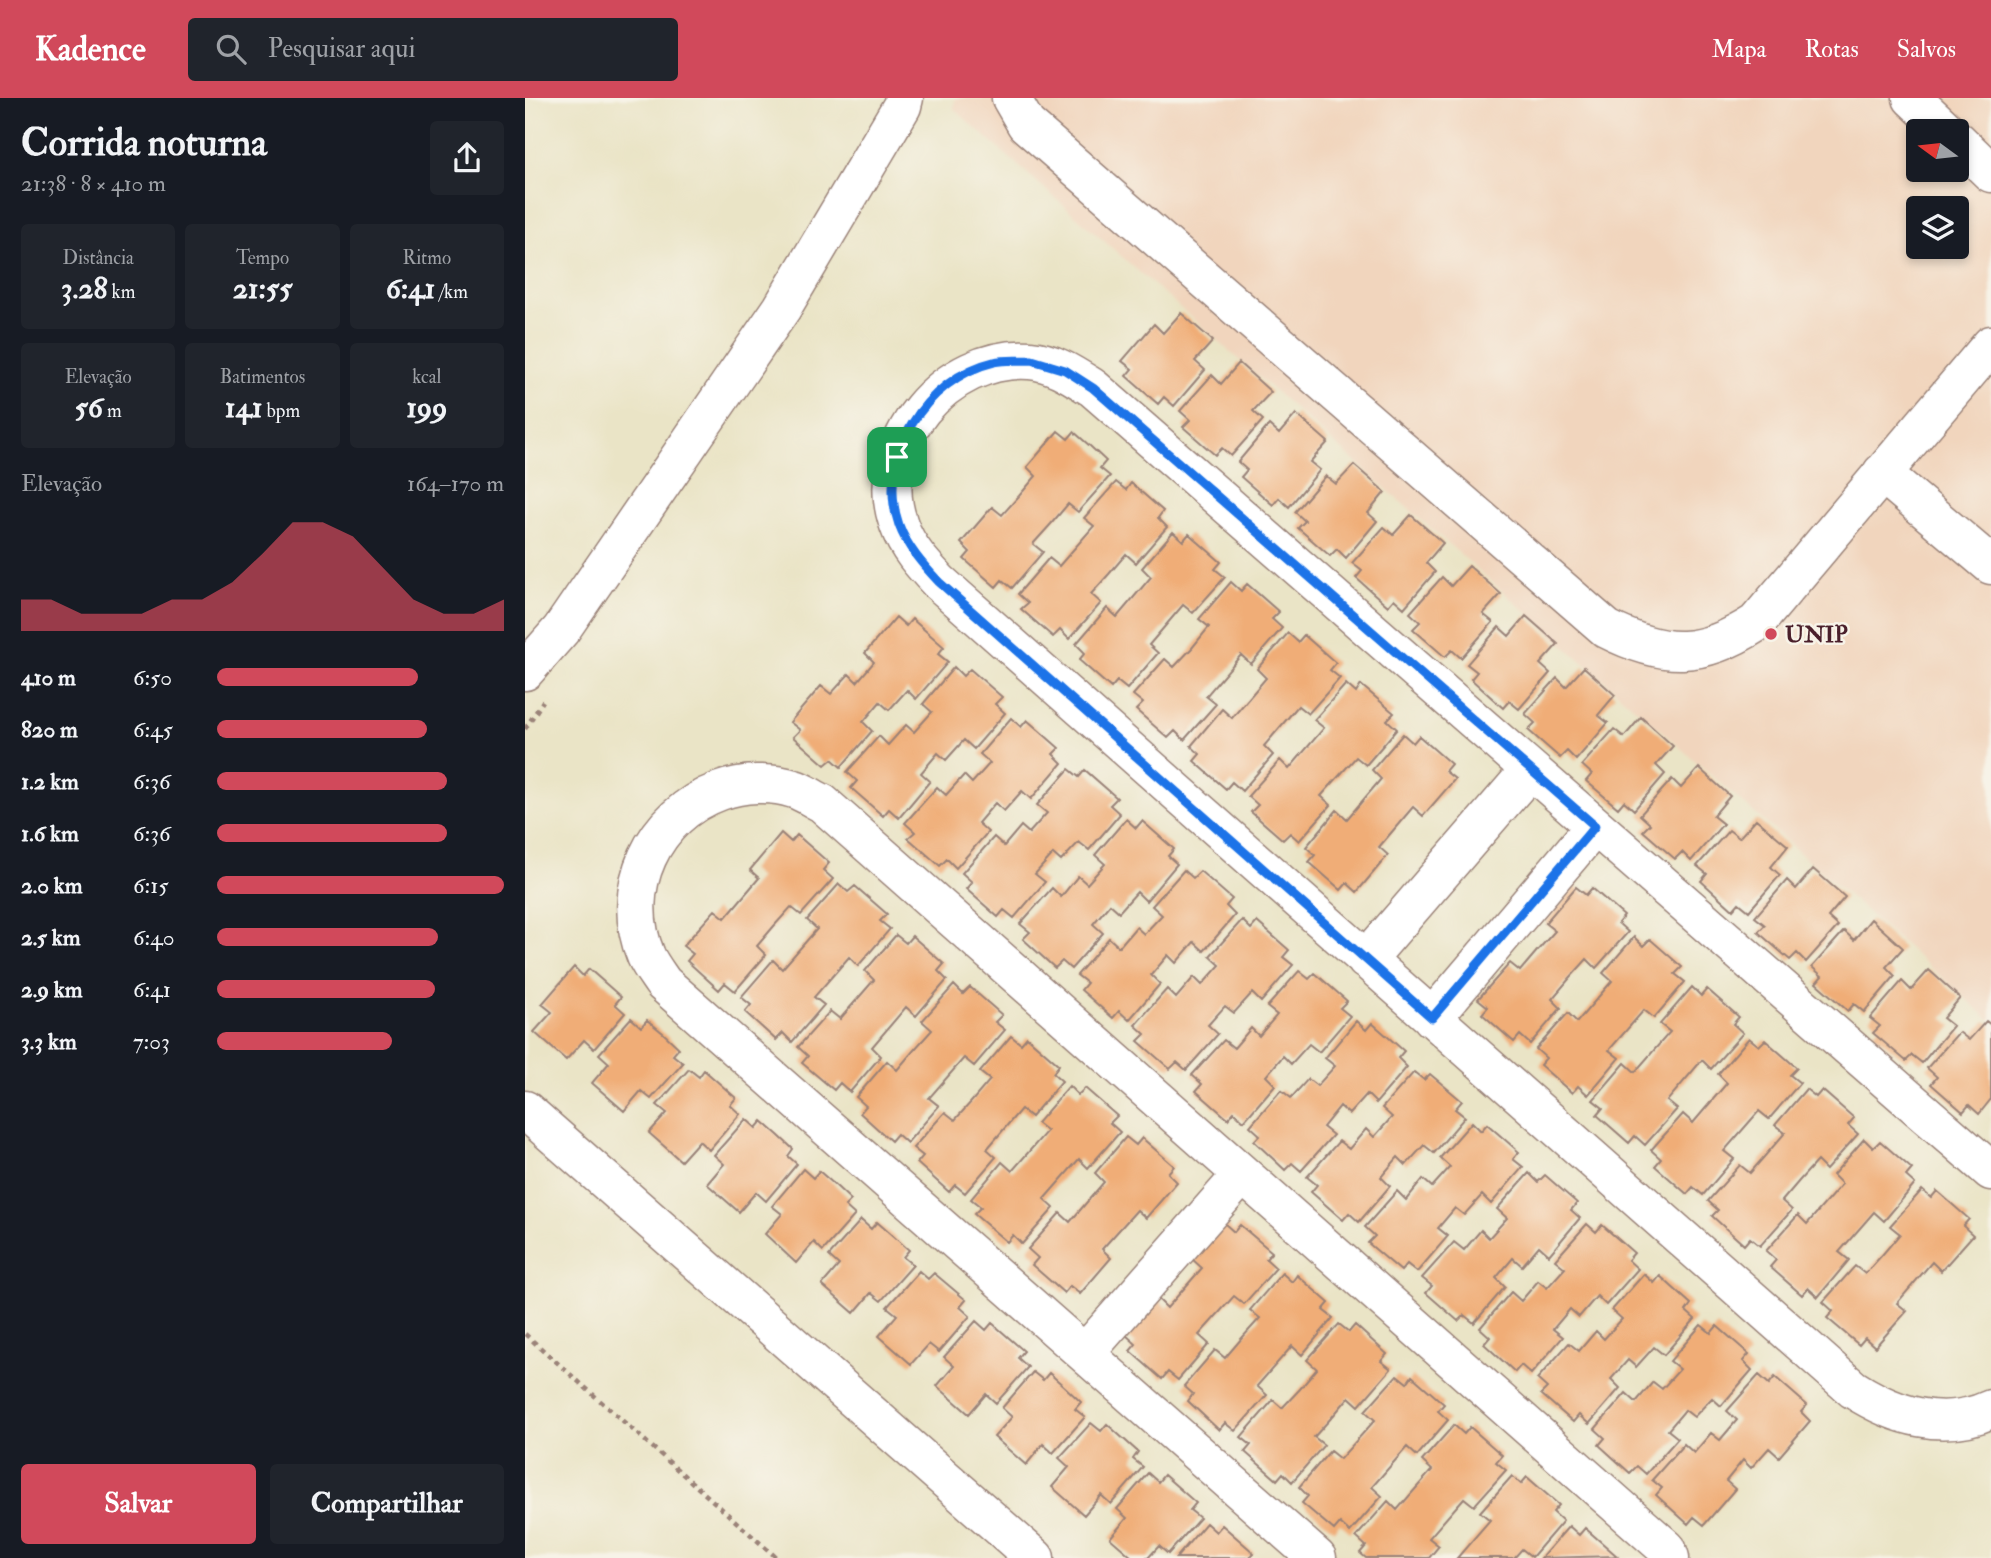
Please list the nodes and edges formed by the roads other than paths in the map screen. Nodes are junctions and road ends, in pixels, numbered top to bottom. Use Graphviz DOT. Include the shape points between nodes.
graph roads {
  1 [pos="904,98"];
  2 [pos="1011,98"];
  3 [pos="1912,98"];
  4 [pos="1934,119"];
  5 [pos="1969,152"];
  6 [pos="1991,173"];
  7 [pos="1991,345"];
  8 [pos="1882,473"];
  9 [pos="1991,565"];
  10 [pos="525,671"];
  11 [pos="1530,770"];
  12 [pos="1595,826"];
  13 [pos="1366,960"];
  14 [pos="1432,1018"];
  15 [pos="525,1110"];
  16 [pos="1991,1171"];
  17 [pos="1243,1175"];
  18 [pos="1086,1352"];
  19 [pos="1991,1409"];
  20 [pos="1035,1558"];
  21 [pos="1317,1558"];
  22 [pos="1670,1558"];
  1 -- 10 [label="street" via="782,309 561,630"];
  2 -- 8 [label="street" via="1026,124 1607,629 1639,645 1669,651 1703,649 1756,623"];
  3 -- 4 [label="street"];
  5 -- 6 [label="street"];
  7 -- 8 [label="street"];
  8 -- 9 [label="street"];
  11 -- 12 [label="street"];
  11 -- 13 [label="street"];
  11 -- 13 [label="street" via="1093,388 1065,370 1032,360 995,361 961,375 934,395 909,426 897,457 892,489 899,524 915,556 949,592"];
  12 -- 14 [label="street"];
  12 -- 16 [label="street"];
  13 -- 14 [label="street"];
  14 -- 19 [label="street" via="1853,1390 1883,1408 1926,1419 1972,1418"];
  15 -- 20 [label="street"];
  17 -- 18 [label="street"];
  17 -- 18 [label="street" via="822,803 793,788 762,783 730,787 701,798 672,818 649,849 639,882 636,917 646,956 663,983"];
  17 -- 22 [label="street" via="1667,1549"];
  18 -- 21 [label="street"];
}
